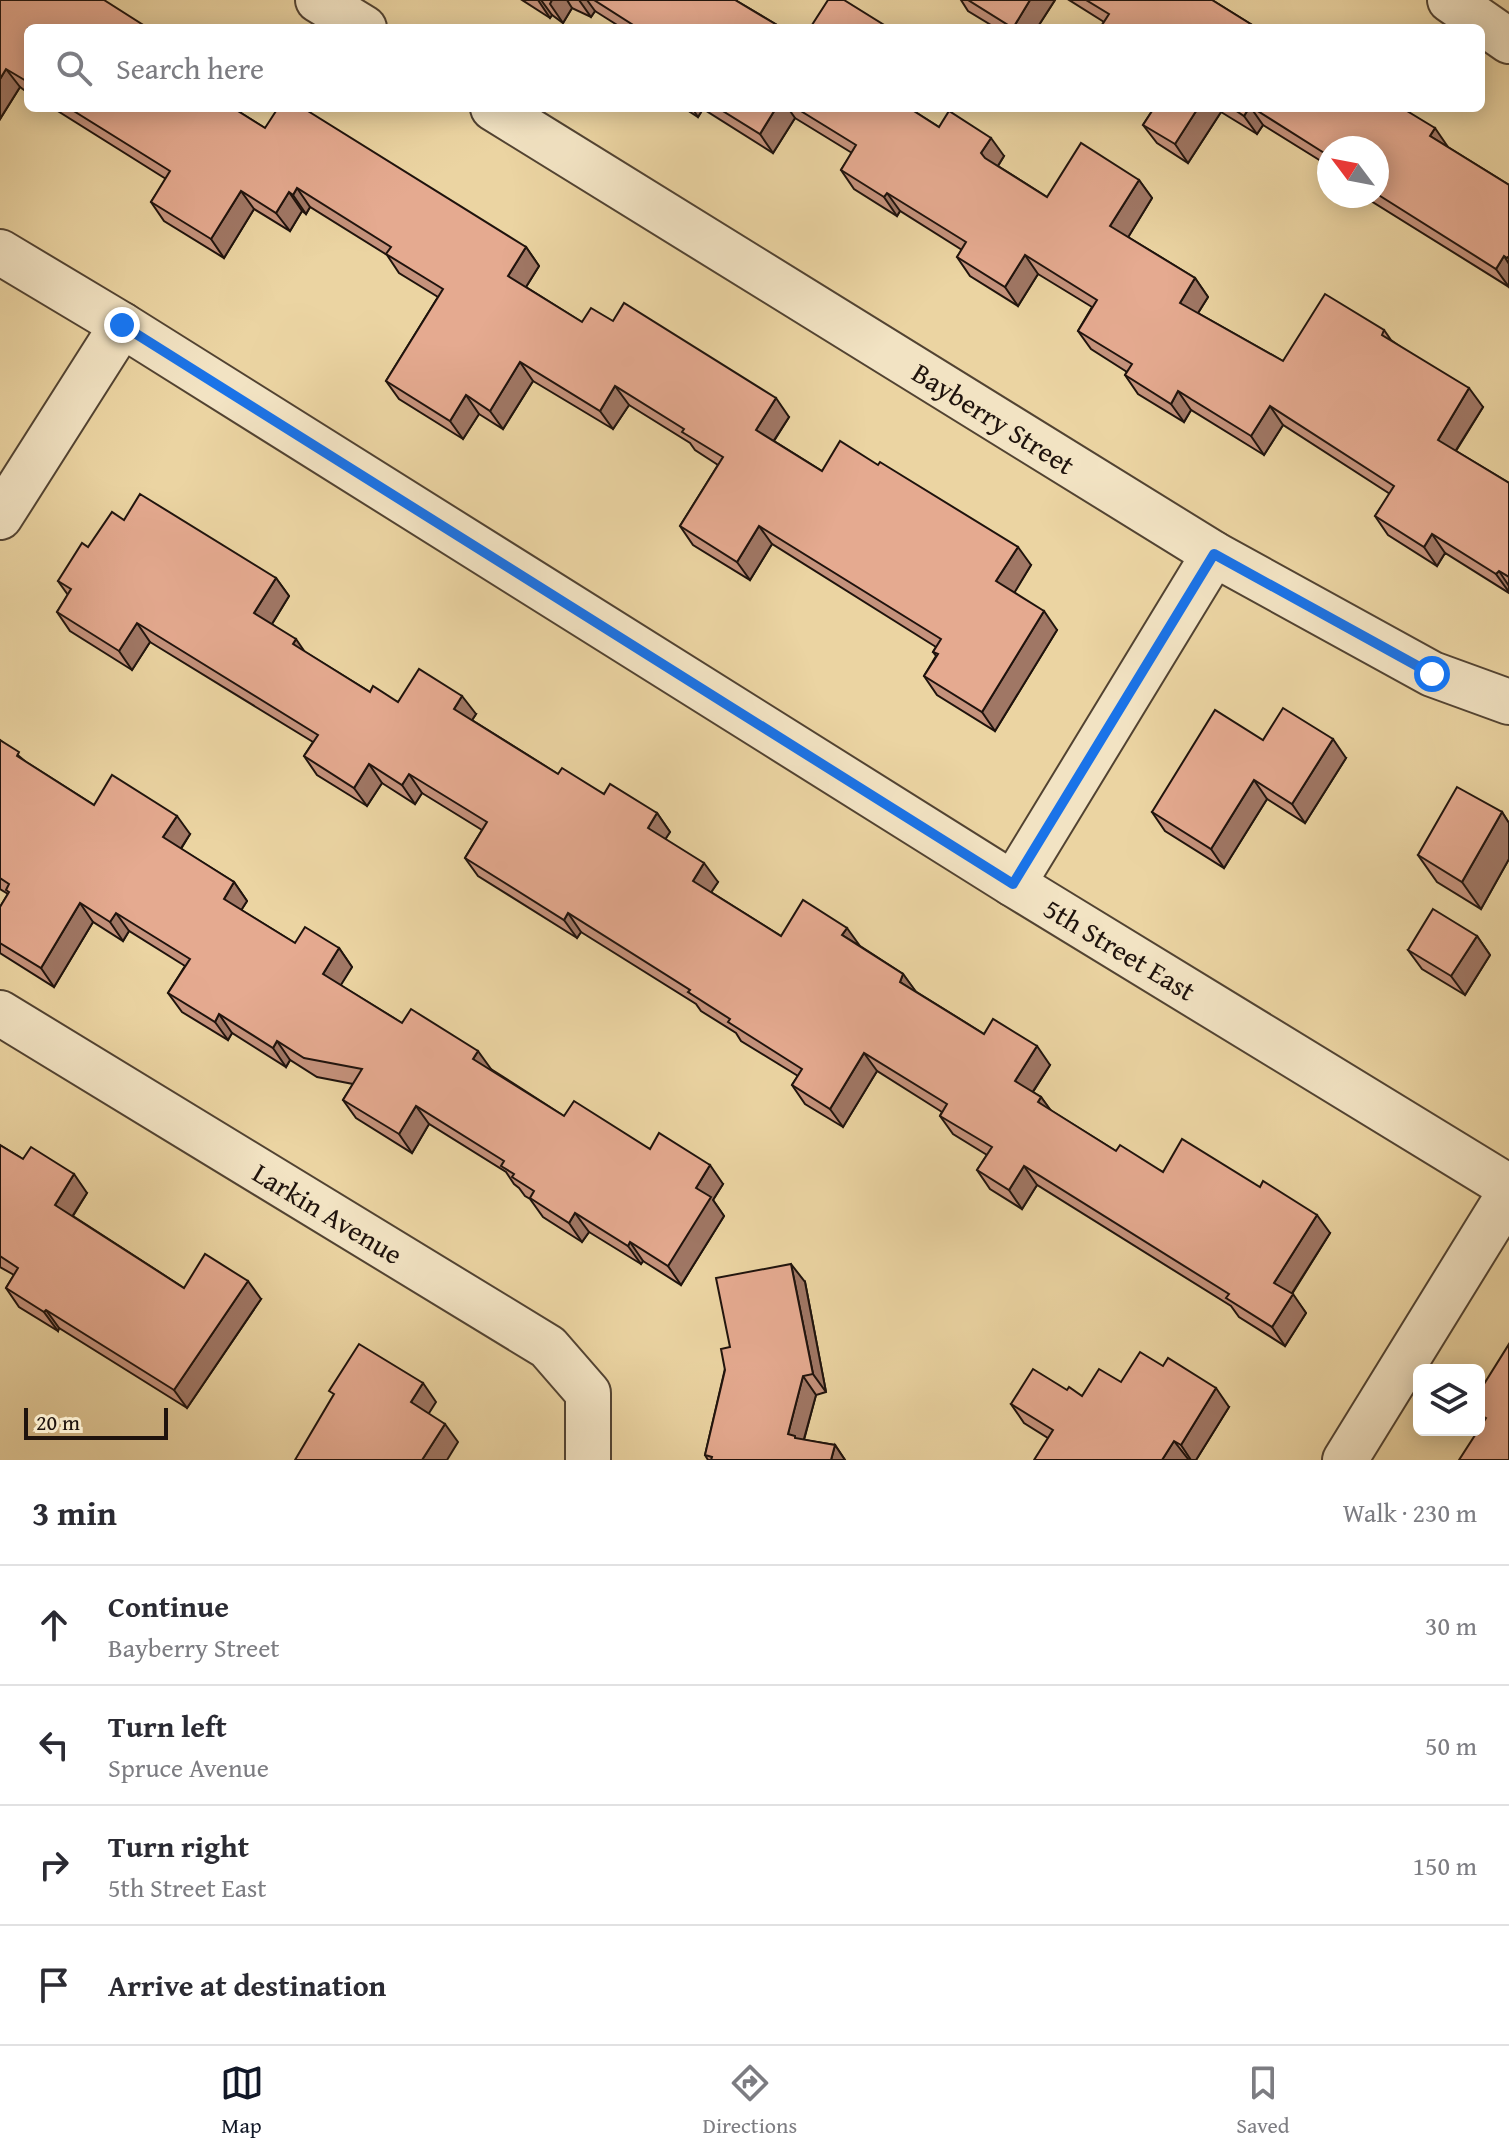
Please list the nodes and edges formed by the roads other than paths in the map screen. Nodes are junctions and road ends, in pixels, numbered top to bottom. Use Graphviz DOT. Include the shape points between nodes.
graph roads {
  1 [pos="318,0"];
  2 [pos="1450,0"];
  3 [pos="357,24"];
  4 [pos="1485,24"];
  5 [pos="1485,24"];
  6 [pos="1509,41"];
  7 [pos="499,112"];
  8 [pos="0,252"];
  9 [pos="122,325"];
  10 [pos="0,517"];
  11 [pos="1214,554"];
  12 [pos="1509,702"];
  13 [pos="1013,884"];
  14 [pos="0,1013"];
  15 [pos="1509,1187"];
  16 [pos="1509,1194"];
  17 [pos="588,1460"];
  18 [pos="1345,1460"];
  1 -- 3 [label="street"];
  2 -- 4 [label="street"];
  5 -- 6 [label="street"];
  7 -- 11 [label="street, Bayberry Street"];
  8 -- 9 [label="street, 5th Street East"];
  9 -- 10 [label="street"];
  9 -- 13 [label="street, 5th Street East"];
  11 -- 12 [label="street, Bayberry Street" via="1432,674"];
  11 -- 13 [label="street"];
  13 -- 15 [label="street, 5th Street East"];
  14 -- 17 [label="street, Larkin Avenue" via="548,1347 588,1393"];
  16 -- 18 [label="street"];
}
